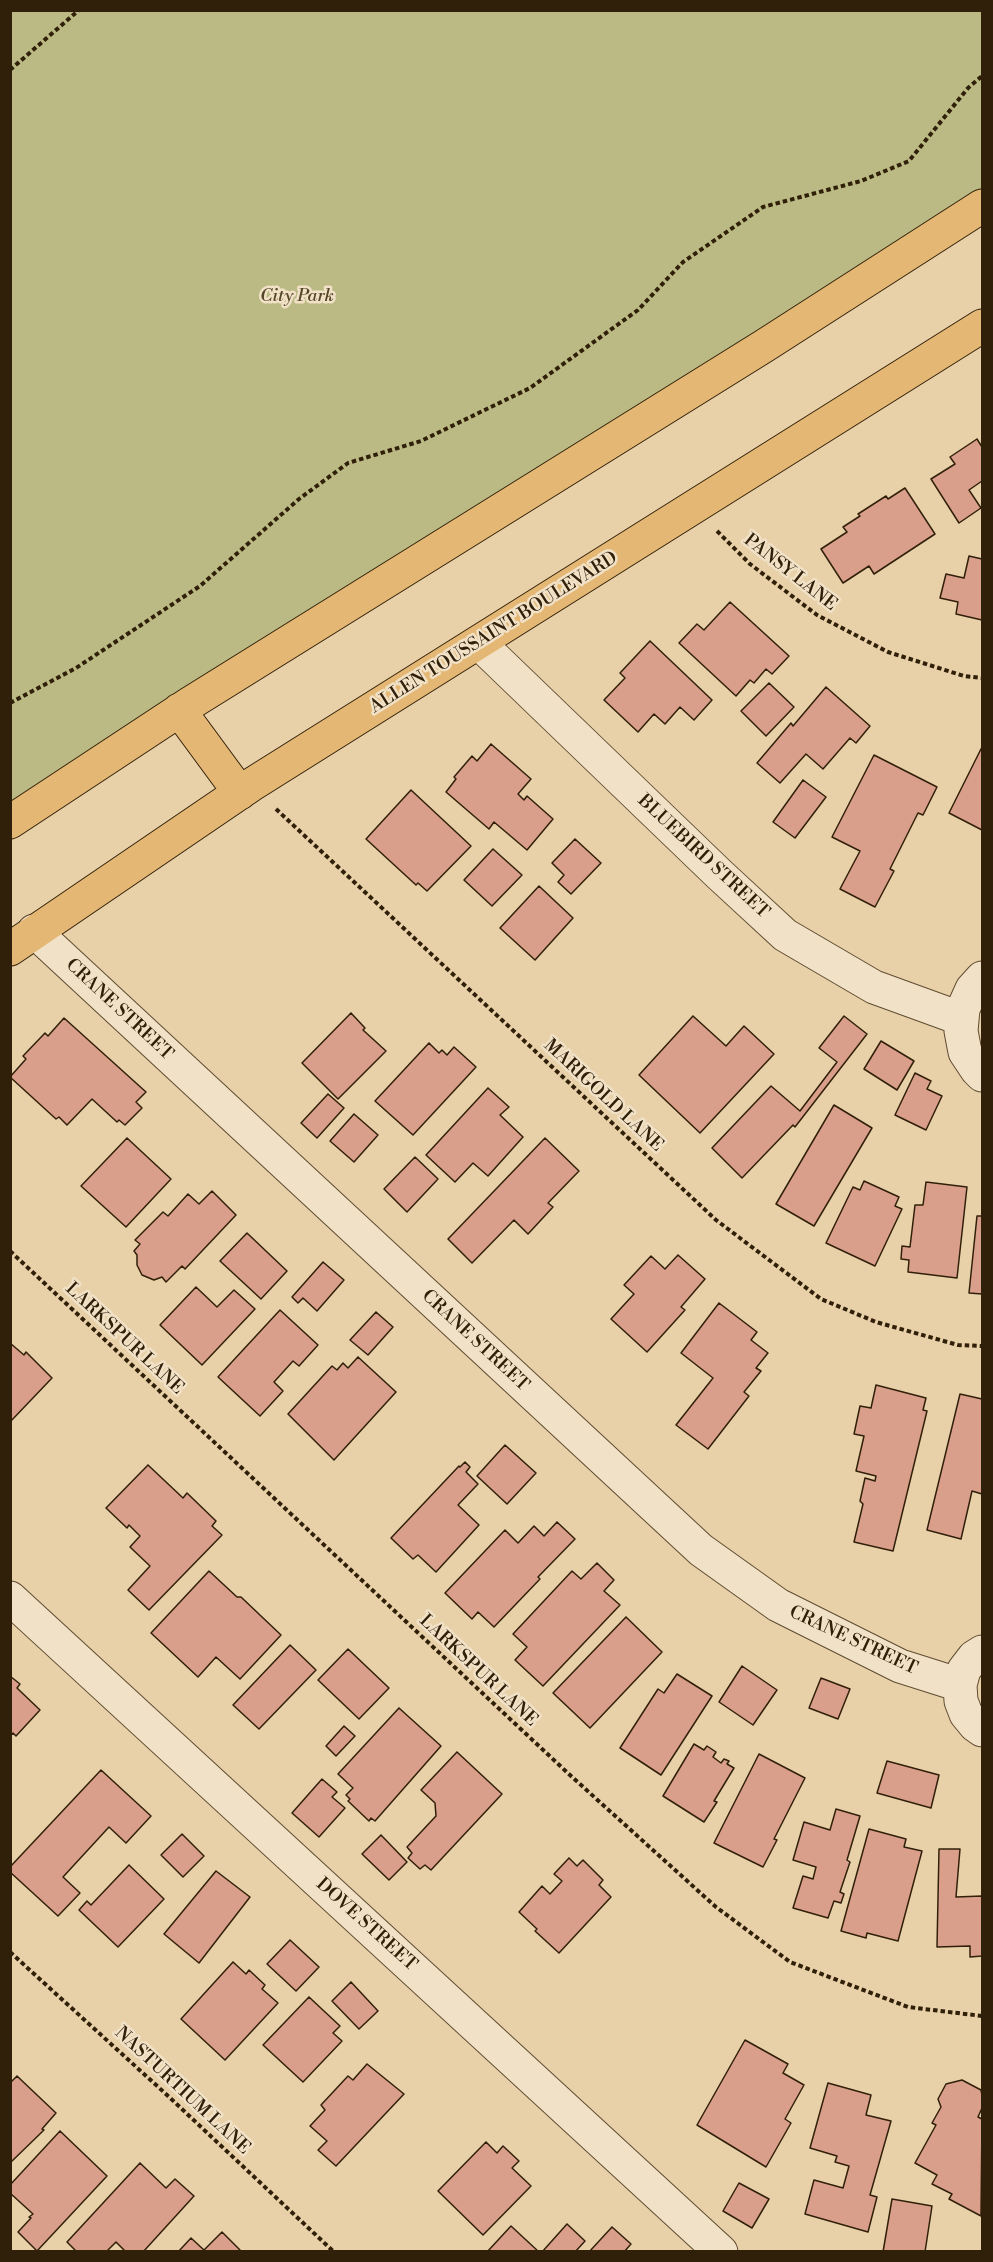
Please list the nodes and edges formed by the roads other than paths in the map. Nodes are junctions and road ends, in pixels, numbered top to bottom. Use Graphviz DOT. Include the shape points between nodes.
graph roads {
  1 [pos="982,206"];
  2 [pos="982,326"];
  3 [pos="479,643"];
  4 [pos="179,710"];
  5 [pos="245,789"];
  6 [pos="10,822"];
  7 [pos="22,940"];
  8 [pos="982,978"];
  9 [pos="962,1020"];
  10 [pos="982,1075"];
  11 [pos="10,1598"];
  12 [pos="982,1652"];
  13 [pos="960,1685"];
  14 [pos="982,1730"];
  15 [pos="721,2252"];
  1 -- 4 [label="main road"];
  2 -- 3 [label="main road, ALLEN TOUSSAINT BOULEVARD"];
  3 -- 5 [label="main road, ALLEN TOUSSAINT BOULEVARD"];
  3 -- 9 [label="street, BLUEBIRD STREET" via="785,935 874,987"];
  4 -- 5 [label="main road"];
  4 -- 6 [label="main road"];
  5 -- 7 [label="main road, ALLEN TOUSSAINT BOULEVARD"];
  7 -- 13 [label="street, CRANE STREET" via="702,1550 778,1605 900,1666"];
  8 -- 9 [label="street" via="972,989"];
  9 -- 10 [label="street" via="965,1052"];
  11 -- 15 [label="street, DOVE STREET"];
  12 -- 13 [label="street" via="964,1670"];
  13 -- 14 [label="street" via="966,1714"];
}
